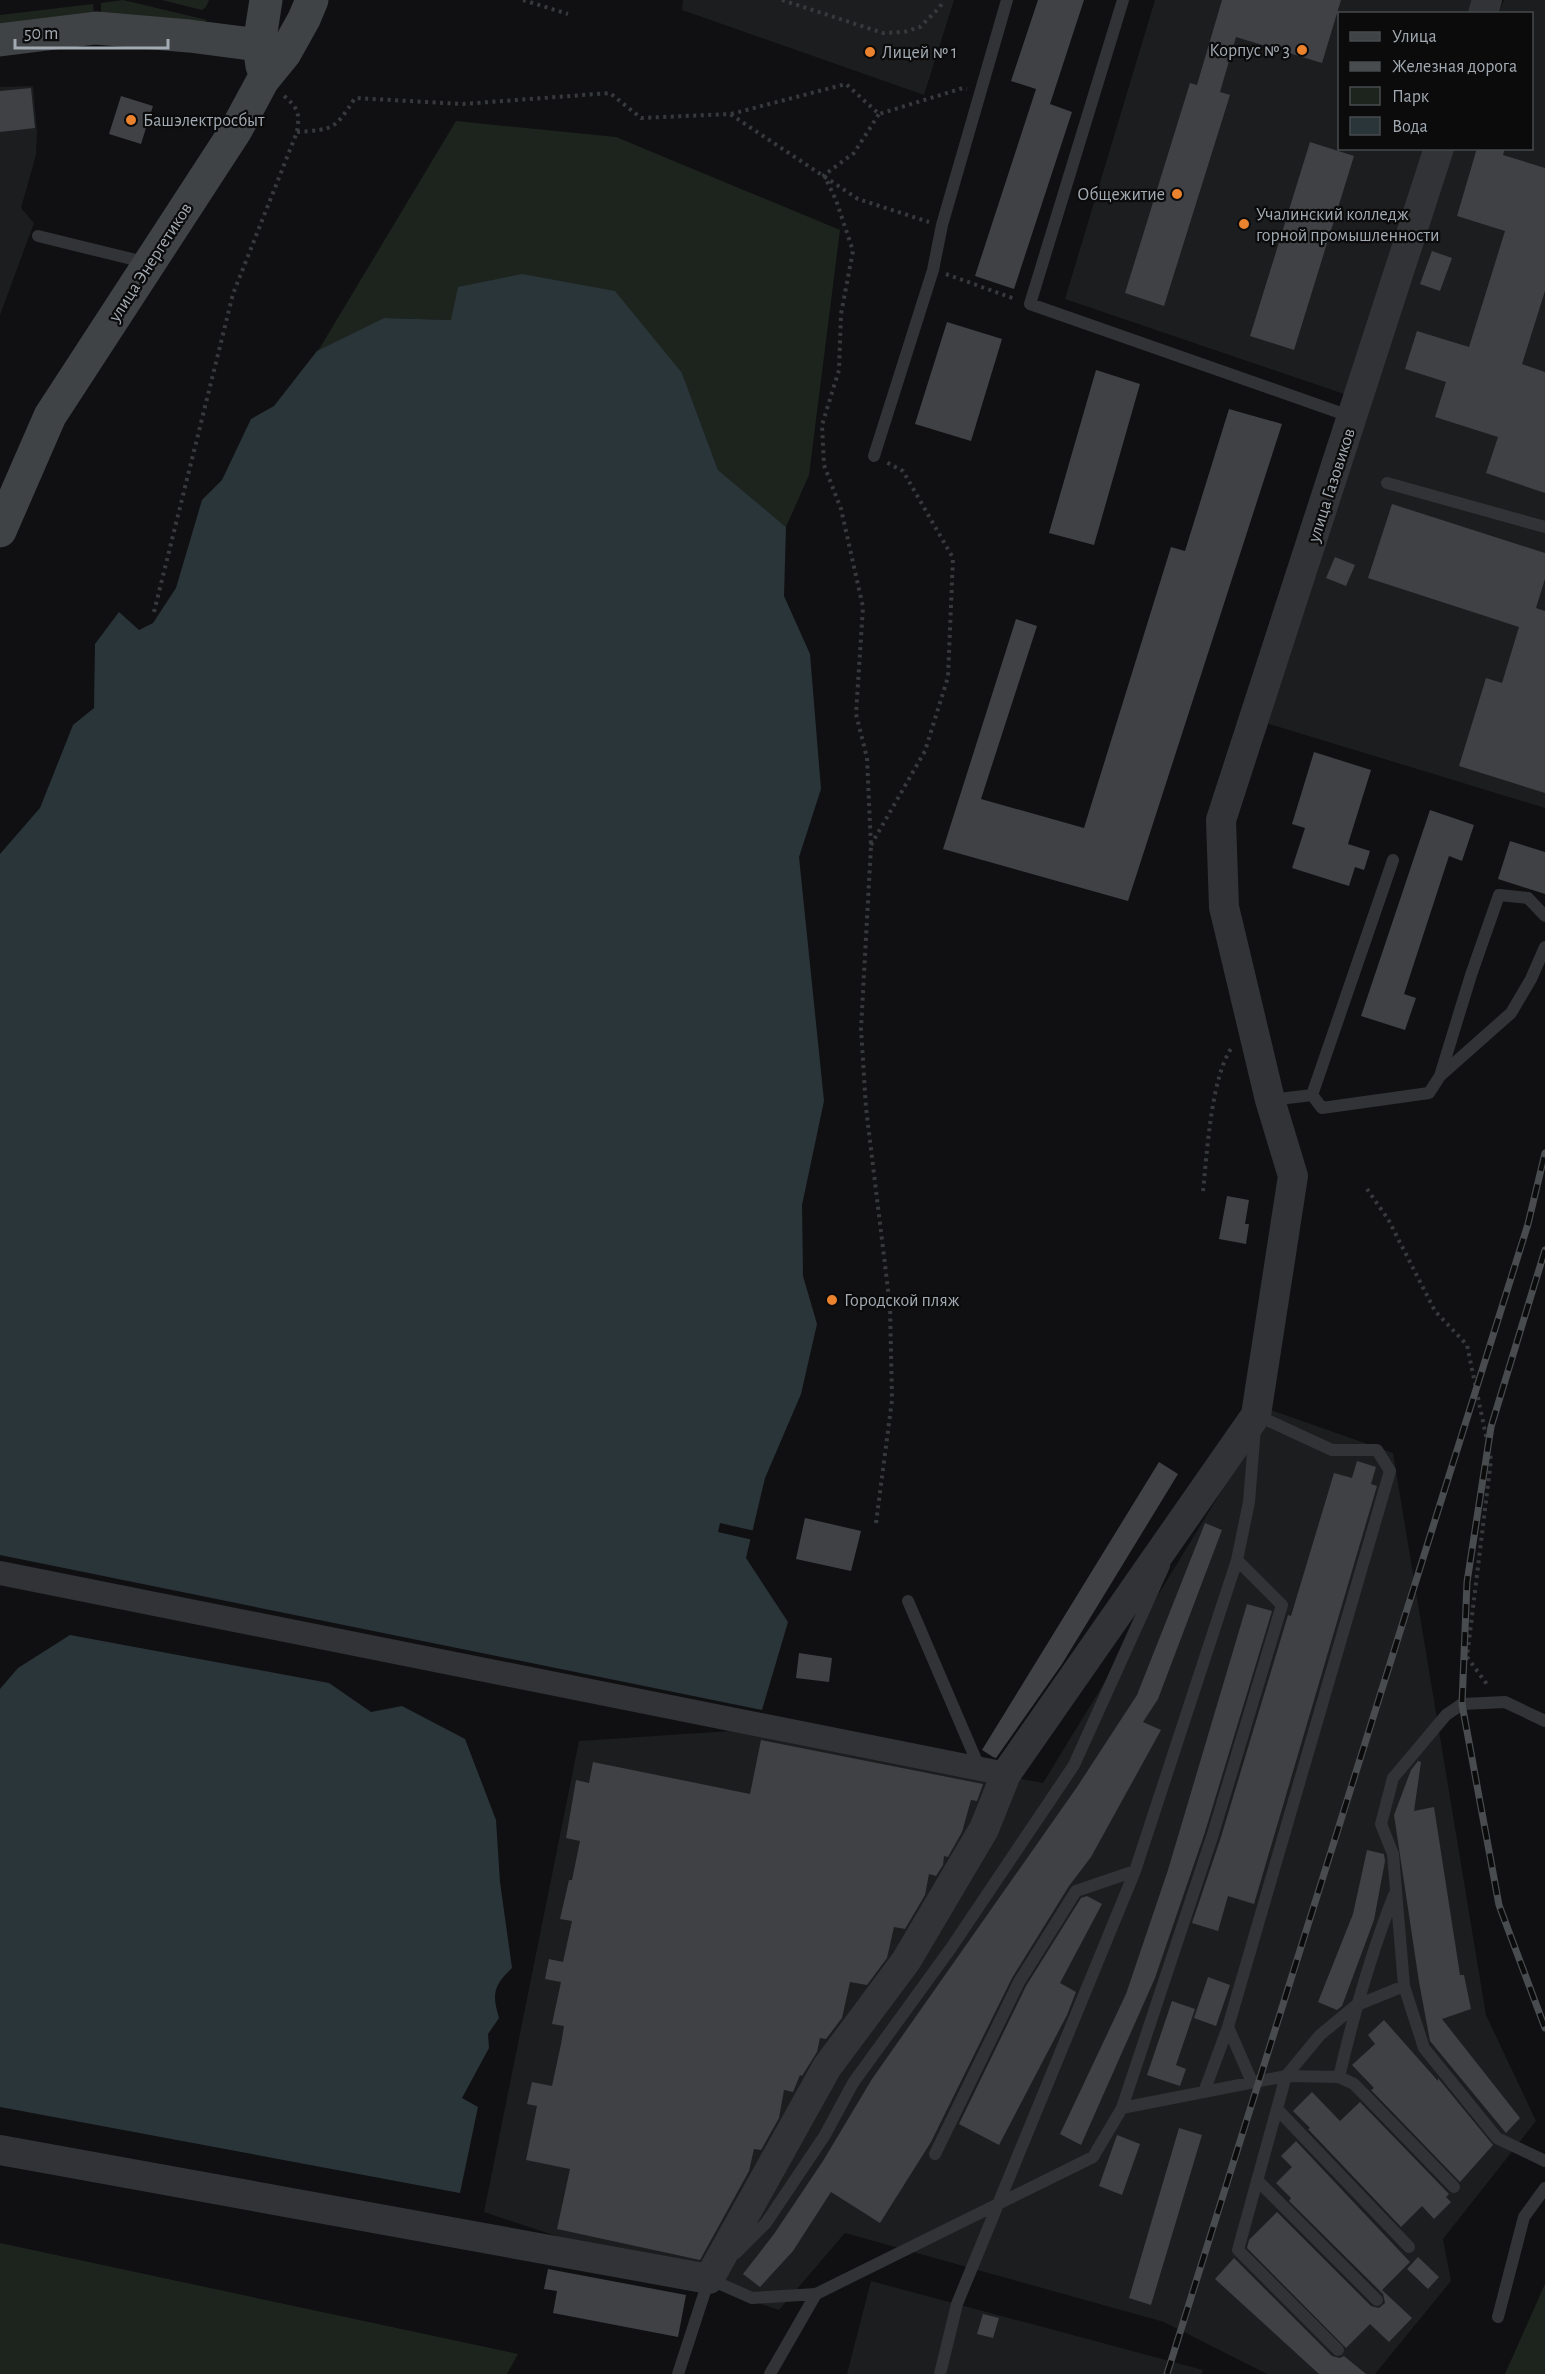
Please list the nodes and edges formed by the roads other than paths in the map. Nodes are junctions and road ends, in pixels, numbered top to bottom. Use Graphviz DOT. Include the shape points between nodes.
graph roads {
  1 [pos="266,0"];
  2 [pos="312,0"];
  3 [pos="1007,0"];
  4 [pos="1123,0"];
  5 [pos="0,40"];
  6 [pos="272,49"];
  7 [pos="1438,150"];
  8 [pos="38,236"];
  9 [pos="149,263"];
  10 [pos="1353,418"];
  11 [pos="874,456"];
  12 [pos="1387,483"];
  13 [pos="1545,527"];
  14 [pos="0,531"];
  15 [pos="1393,860"];
  16 [pos="1545,916"];
  17 [pos="1545,947"];
  18 [pos="1440,1076"];
  19 [pos="1311,1095"];
  20 [pos="1270,1100"];
  21 [pos="1256,1415"];
  22 [pos="1174,1533"];
  23 [pos="1237,1560"];
  24 [pos="0,1573"];
  25 [pos="908,1601"];
  26 [pos="1545,1721"];
  27 [pos="993,1771"];
  28 [pos="1136,1871"];
  29 [pos="1396,1890"];
  30 [pos="1404,1986"];
  31 [pos="1355,2006"];
  32 [pos="1228,2027"];
  33 [pos="1286,2076"];
  34 [pos="1339,2077"];
  35 [pos="1252,2082"];
  36 [pos="1204,2092"];
  37 [pos="1122,2108"];
  38 [pos="1277,2109"];
  39 [pos="0,2150"];
  40 [pos="935,2154"];
  41 [pos="1545,2161"];
  42 [pos="1257,2180"];
  43 [pos="1454,2187"];
  44 [pos="1545,2188"];
  45 [pos="998,2203"];
  46 [pos="1409,2247"];
  47 [pos="709,2279"];
  48 [pos="816,2294"];
  49 [pos="1377,2300"];
  50 [pos="1498,2317"];
  51 [pos="1338,2350"];
  52 [pos="678,2374"];
  53 [pos="770,2374"];
  54 [pos="940,2374"];
  1 -- 6 [label="main road"];
  2 -- 6 [label="main road" via="304,19"];
  3 -- 11 [label="lane" via="942,225 933,270"];
  4 -- 10 [label="lane" via="1030,304"];
  5 -- 6 [label="main road" via="96,28 189,36"];
  6 -- 9 [label="main road, улица Энергетиков" via="263,80 236,130"];
  7 -- 10 [label="street, улица Газовиков"];
  8 -- 9 [label="lane"];
  9 -- 14 [label="main road, улица Энергетиков" via="50,416"];
  10 -- 20 [label="street, улица Газовиков" via="1221,820 1224,907"];
  12 -- 13 [label="lane"];
  15 -- 19 [label="lane"];
  16 -- 18 [label="lane" via="1528,898 1499,895"];
  17 -- 18 [label="lane" via="1511,1013"];
  18 -- 19 [label="lane" via="1429,1093 1323,1108"];
  19 -- 20 [label="lane"];
  20 -- 21 [label="street" via="1293,1176"];
  21 -- 22 [label="street"];
  21 -- 23 [label="lane" via="1249,1502"];
  21 -- 32 [label="lane" via="1332,1450 1377,1450 1390,1470"];
  22 -- 27 [label="street"];
  22 -- 47 [label="lane" via="1162,1574 1074,1765 951,1948 853,2083 825,2135 766,2223"];
  23 -- 28 [label="lane"];
  23 -- 37 [label="lane" via="1282,1605 1213,1834"];
  24 -- 27 [label="street"];
  25 -- 27 [label="lane"];
  26 -- 29 [label="lane" via="1505,1702 1462,1704 1446,1715 1394,1778 1381,1824 1393,1854"];
  27 -- 47 [label="street" via="984,1829 906,1961 827,2067"];
  28 -- 40 [label="lane" via="1076,1891 1019,1982"];
  28 -- 45 [label="lane"];
  29 -- 30 [label="lane"];
  29 -- 31 [label="lane"];
  30 -- 31 [label="lane"];
  30 -- 41 [label="lane" via="1424,2048 1497,2138"];
  31 -- 33 [label="lane" via="1320,2035"];
  31 -- 34 [label="lane"];
  32 -- 35 [label="lane"];
  32 -- 36 [label="lane"];
  33 -- 34 [label="lane"];
  33 -- 35 [label="lane"];
  33 -- 38 [label="lane"];
  34 -- 43 [label="lane" via="1354,2084"];
  35 -- 36 [label="lane"];
  36 -- 37 [label="lane"];
  37 -- 45 [label="lane" via="1092,2157"];
  38 -- 42 [label="lane"];
  38 -- 46 [label="lane"];
  39 -- 47 [label="street"];
  42 -- 49 [label="lane"];
  42 -- 51 [label="lane" via="1238,2250"];
  44 -- 50 [label="lane" via="1524,2217"];
  45 -- 48 [label="lane"];
  45 -- 54 [label="lane" via="957,2304"];
  47 -- 48 [label="lane" via="752,2298"];
  47 -- 52 [label="lane"];
  48 -- 53 [label="lane"];
}
